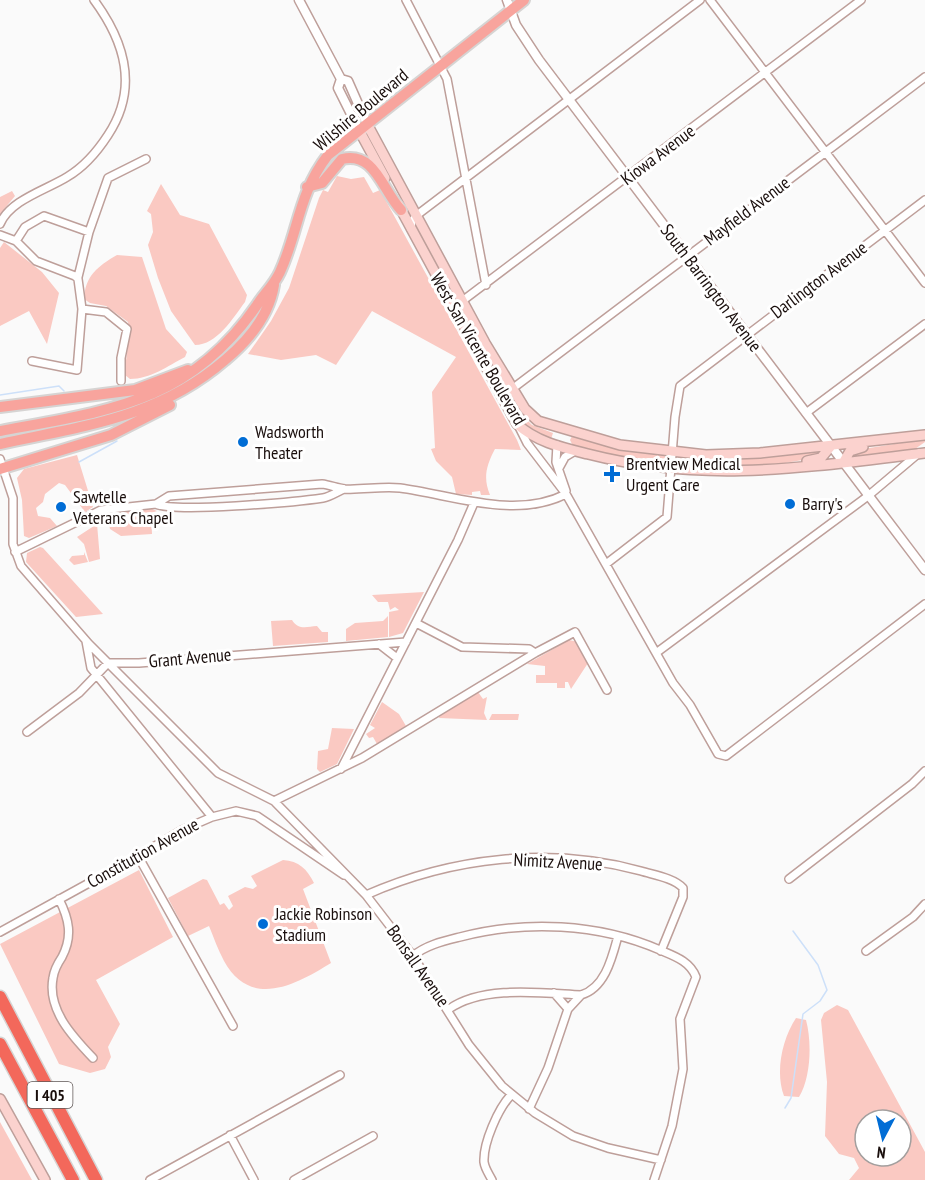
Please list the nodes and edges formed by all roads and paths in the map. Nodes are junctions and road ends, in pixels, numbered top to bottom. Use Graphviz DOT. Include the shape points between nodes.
graph roads {
  1 [pos="94,0"];
  2 [pos="299,0"];
  3 [pos="406,0"];
  4 [pos="507,0"];
  5 [pos="524,0"];
  6 [pos="700,0"];
  7 [pos="710,0"];
  8 [pos="861,0"];
  9 [pos="510,11"];
  10 [pos="441,66"];
  11 [pos="766,74"];
  12 [pos="925,77"];
  13 [pos="568,99"];
  14 [pos="363,127"];
  15 [pos="826,153"];
  16 [pos="146,159"];
  17 [pos="465,178"];
  18 [pos="627,178"];
  19 [pos="307,187"];
  20 [pos="925,200"];
  21 [pos="401,210"];
  22 [pos="417,215"];
  23 [pos="0,224"];
  24 [pos="411,229"];
  25 [pos="885,230"];
  26 [pos="88,232"];
  27 [pos="0,234"];
  28 [pos="16,241"];
  29 [pos="687,256"];
  30 [pos="78,277"];
  31 [pos="925,283"];
  32 [pos="274,285"];
  33 [pos="486,285"];
  34 [pos="464,301"];
  35 [pos="453,308"];
  36 [pos="82,309"];
  37 [pos="925,324"];
  38 [pos="746,335"];
  39 [pos="237,351"];
  40 [pos="32,361"];
  41 [pos="200,366"];
  42 [pos="121,381"];
  43 [pos="512,389"];
  44 [pos="0,406"];
  45 [pos="806,413"];
  46 [pos="517,424"];
  47 [pos="549,425"];
  48 [pos="0,431"];
  49 [pos="575,434"];
  50 [pos="925,435"];
  51 [pos="914,436"];
  52 [pos="2,443"];
  53 [pos="557,445"];
  54 [pos="831,446"];
  55 [pos="575,451"];
  56 [pos="672,452"];
  57 [pos="923,452"];
  58 [pos="843,463"];
  59 [pos="1,466"];
  60 [pos="560,468"];
  61 [pos="671,470"];
  62 [pos="770,470"];
  63 [pos="249,489"];
  64 [pos="344,489"];
  65 [pos="566,494"];
  66 [pos="868,496"];
  67 [pos="474,503"];
  68 [pos="156,504"];
  69 [pos="250,504"];
  70 [pos="15,552"];
  71 [pos="606,564"];
  72 [pos="925,570"];
  73 [pos="925,604"];
  74 [pos="416,623"];
  75 [pos="86,641"];
  76 [pos="406,642"];
  77 [pos="379,644"];
  78 [pos="535,653"];
  79 [pos="656,653"];
  80 [pos="397,658"];
  81 [pos="108,663"];
  82 [pos="95,674"];
  83 [pos="607,690"];
  84 [pos="27,732"];
  85 [pos="341,769"];
  86 [pos="925,771"];
  87 [pos="274,801"];
  88 [pos="212,817"];
  89 [pos="138,856"];
  90 [pos="349,878"];
  91 [pos="789,879"];
  92 [pos="366,895"];
  93 [pos="59,899"];
  94 [pos="925,904"];
  95 [pos="0,932"];
  96 [pos="618,936"];
  97 [pos="661,951"];
  98 [pos="866,951"];
  99 [pos="413,956"];
  100 [pos="554,993"];
  101 [pos="581,994"];
  102 [pos="0,997"];
  103 [pos="449,1009"];
  104 [pos="568,1009"];
  105 [pos="0,1013"];
  106 [pos="233,1026"];
  107 [pos="0,1044"];
  108 [pos="93,1058"];
  109 [pos="340,1075"];
  110 [pos="511,1095"];
  111 [pos="0,1099"];
  112 [pos="529,1109"];
  113 [pos="230,1135"];
  114 [pos="373,1136"];
  115 [pos="661,1160"];
  116 [pos="45,1180"];
  117 [pos="73,1180"];
  118 [pos="88,1180"];
  119 [pos="96,1180"];
  120 [pos="150,1180"];
  121 [pos="254,1180"];
  122 [pos="294,1180"];
  123 [pos="492,1180"];
  124 [pos="654,1180"];
  1 -- 23 [label="street" via="112,26 125,60 126,89 118,119 89,160 13,208"];
  2 -- 14 [label="street" via="341,79 348,81"];
  3 -- 10 [label="street"];
  4 -- 9 [label="street, South Barrington Avenue"];
  5 -- 9 [label="main road, Wilshire Boulevard"];
  6 -- 13 [label="street"];
  7 -- 11 [label="street"];
  8 -- 11 [label="street, Kiowa Avenue"];
  9 -- 10 [label="main road, Wilshire Boulevard"];
  9 -- 13 [label="street, South Barrington Avenue" via="524,39"];
  10 -- 14 [label="main road, Wilshire Boulevard"];
  10 -- 17 [label="street" via="447,79"];
  11 -- 15 [label="street"];
  11 -- 18 [label="street, Kiowa Avenue"];
  12 -- 15 [label="street, Mayfield Avenue"];
  13 -- 17 [label="street"];
  13 -- 18 [label="street, South Barrington Avenue"];
  14 -- 19 [label="main road, Wilshire Boulevard" via="328,155"];
  14 -- 21 [label="main road, West San Vicente Boulevard"];
  14 -- 22 [label="main road, West San Vicente Boulevard"];
  15 -- 25 [label="street"];
  15 -- 29 [label="street, Mayfield Avenue"];
  16 -- 26 [label="street" via="108,178"];
  17 -- 22 [label="street"];
  17 -- 33 [label="street"];
  18 -- 29 [label="street, South Barrington Avenue"];
  18 -- 33 [label="street, Kiowa Avenue"];
  19 -- 21 [label="main road" via="322,183 342,159 356,157 374,168"];
  19 -- 32 [label="main road, Wilshire Boulevard"];
  20 -- 25 [label="street, Darlington Avenue"];
  21 -- 24 [label="main road, West San Vicente Boulevard"];
  22 -- 24 [label="street"];
  22 -- 34 [label="main road, West San Vicente Boulevard"];
  24 -- 35 [label="main road, West San Vicente Boulevard"];
  25 -- 31 [label="street"];
  25 -- 38 [label="street, Darlington Avenue"];
  26 -- 28 [label="street" via="44,216 25,227"];
  26 -- 30 [label="street"];
  27 -- 28 [label="street"];
  28 -- 30 [label="street" via="36,261"];
  29 -- 38 [label="street, South Barrington Avenue"];
  29 -- 43 [label="street, Mayfield Avenue"];
  30 -- 36 [label="street"];
  32 -- 39 [label="main road, Wilshire Boulevard" via="261,321"];
  32 -- 41 [label="main road, Wilshire Boulevard" via="236,332"];
  33 -- 34 [label="street, Kiowa Avenue"];
  34 -- 35 [label="street, Kiowa Avenue"];
  34 -- 43 [label="main road, West San Vicente Boulevard"];
  35 -- 46 [label="main road, West San Vicente Boulevard"];
  36 -- 40 [label="street" via="77,370"];
  36 -- 42 [label="street" via="106,312 127,329"];
  37 -- 45 [label="street"];
  38 -- 45 [label="street, South Barrington Avenue"];
  38 -- 56 [label="street, Darlington Avenue" via="680,386"];
  39 -- 52 [label="main road, Wilshire Boulevard" via="184,391 141,411"];
  39 -- 59 [label="main road" via="202,385 129,428"];
  41 -- 44 [label="main road" via="135,390"];
  41 -- 48 [label="main road, Wilshire Boulevard" via="165,389 127,405"];
  43 -- 47 [label="main road, West San Vicente Boulevard" via="531,416"];
  45 -- 54 [label="street, South Barrington Avenue"];
  46 -- 53 [label="main road, West San Vicente Boulevard" via="530,435"];
  46 -- 65 [label="street"];
  47 -- 49 [label="main road, West San Vicente Boulevard"];
  47 -- 53 [label="main road" via="557,435"];
  49 -- 55 [label="main road" via="567,442"];
  49 -- 56 [label="main road, West San Vicente Boulevard"];
  50 -- 51 [label="main road, West San Vicente Boulevard"];
  51 -- 54 [label="main road, West San Vicente Boulevard"];
  51 -- 58 [label="main road" via="854,449"];
  53 -- 55 [label="main road, West San Vicente Boulevard"];
  53 -- 60 [label="street"];
  54 -- 56 [label="main road, West San Vicente Boulevard" via="731,455"];
  54 -- 58 [label="street, South Barrington Avenue"];
  54 -- 62 [label="main road" via="818,459"];
  55 -- 60 [label="street" via="565,457"];
  55 -- 61 [label="main road, West San Vicente Boulevard"];
  56 -- 61 [label="street, Darlington Avenue"];
  57 -- 58 [label="main road, West San Vicente Boulevard"];
  57 -- 66 [label="street"];
  58 -- 62 [label="main road, West San Vicente Boulevard"];
  58 -- 66 [label="street, South Barrington Avenue"];
  59 -- 70 [label="street, Bonsall Avenue" via="13,498"];
  60 -- 65 [label="street"];
  61 -- 62 [label="main road, West San Vicente Boulevard"];
  61 -- 71 [label="street, Darlington Avenue" via="664,522"];
  63 -- 64 [label="street" via="322,484"];
  63 -- 68 [label="street" via="170,496"];
  63 -- 69 [label="street"];
  64 -- 67 [label="street" via="399,488"];
  64 -- 69 [label="street" via="323,498"];
  65 -- 67 [label="street" via="534,503"];
  65 -- 71 [label="street"];
  66 -- 72 [label="street, South Barrington Avenue"];
  66 -- 79 [label="street"];
  67 -- 74 [label="street"];
  68 -- 69 [label="street" via="175,509"];
  68 -- 70 [label="street" via="101,510"];
  70 -- 75 [label="street, Bonsall Avenue" via="21,566"];
  71 -- 79 [label="street"];
  73 -- 79 [label="street" via="722,757"];
  74 -- 76 [label="street"];
  74 -- 78 [label="street" via="462,647 529,649"];
  75 -- 81 [label="street, Bonsall Avenue"];
  75 -- 82 [label="street, Bonsall Avenue" via="88,660"];
  76 -- 77 [label="street, Grant Avenue"];
  76 -- 80 [label="street"];
  77 -- 80 [label="street"];
  77 -- 81 [label="street, Grant Avenue"];
  78 -- 83 [label="street" via="575,632"];
  78 -- 85 [label="street"];
  80 -- 85 [label="street"];
  81 -- 82 [label="street"];
  81 -- 87 [label="street, Bonsall Avenue" via="218,773"];
  82 -- 84 [label="street" via="79,693"];
  82 -- 88 [label="street, Bonsall Avenue"];
  85 -- 87 [label="street"];
  86 -- 91 [label="street"];
  87 -- 90 [label="street, Bonsall Avenue"];
  88 -- 89 [label="street, Constitution Avenue"];
  88 -- 90 [label="street, Constitution Avenue" via="236,811 257,816"];
  89 -- 93 [label="street, Constitution Avenue"];
  89 -- 106 [label="street"];
  90 -- 92 [label="street, Bonsall Avenue"];
  92 -- 97 [label="street, Nimitz Avenue" via="429,872 495,860 553,858 612,864 683,888"];
  92 -- 99 [label="street, Bonsall Avenue"];
  93 -- 95 [label="street, Constitution Avenue"];
  93 -- 108 [label="street" via="69,928 52,978 53,995 60,1017"];
  94 -- 98 [label="street"];
  96 -- 97 [label="street"];
  96 -- 99 [label="street" via="564,928 502,928 450,940"];
  96 -- 101 [label="street" via="600,984"];
  97 -- 115 [label="street" via="686,963 696,977 680,1019 683,1069"];
  99 -- 103 [label="street, Bonsall Avenue"];
  100 -- 101 [label="street"];
  100 -- 103 [label="street" via="512,992 463,1002"];
  100 -- 104 [label="street"];
  101 -- 104 [label="street"];
  102 -- 119 [label="highway, I 405"];
  103 -- 110 [label="street, Bonsall Avenue" via="469,1045"];
  104 -- 112 [label="street"];
  105 -- 118 [label="highway"];
  107 -- 117 [label="highway, I 405"];
  109 -- 113 [label="street"];
  110 -- 112 [label="street, Bonsall Avenue"];
  110 -- 123 [label="street" via="485,1152 484,1166"];
  111 -- 116 [label="main road"];
  112 -- 115 [label="street, Bonsall Avenue" via="592,1143"];
  113 -- 120 [label="street"];
  113 -- 121 [label="street"];
  114 -- 122 [label="street"];
  115 -- 124 [label="street"];
}
